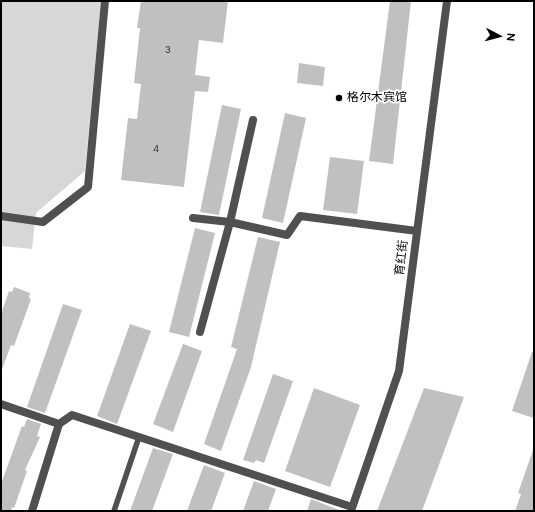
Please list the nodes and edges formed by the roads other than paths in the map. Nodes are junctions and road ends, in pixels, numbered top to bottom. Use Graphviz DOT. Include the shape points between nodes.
graph roads {
  1 [pos="106,1"];
  2 [pos="447,1"];
  3 [pos="253,120"];
  4 [pos="1,216"];
  5 [pos="192,218"];
  6 [pos="230,222"];
  7 [pos="417,231"];
  8 [pos="200,332"];
  9 [pos="1,404"];
  10 [pos="59,424"];
  11 [pos="139,437"];
  12 [pos="352,509"];
  13 [pos="32,511"];
  14 [pos="114,511"];
  1 -- 4 [label="street" via="88,187 43,222"];
  2 -- 7 [label="street, 育红街"];
  3 -- 6 [label="street"];
  5 -- 6 [label="street"];
  6 -- 7 [label="street" via="287,235 300,216"];
  6 -- 8 [label="street"];
  7 -- 12 [label="street, 育红街" via="399,371"];
  9 -- 10 [label="street"];
  10 -- 11 [label="street" via="72,414"];
  10 -- 13 [label="street"];
  11 -- 12 [label="street"];
  11 -- 14 [label="lane"];
}
